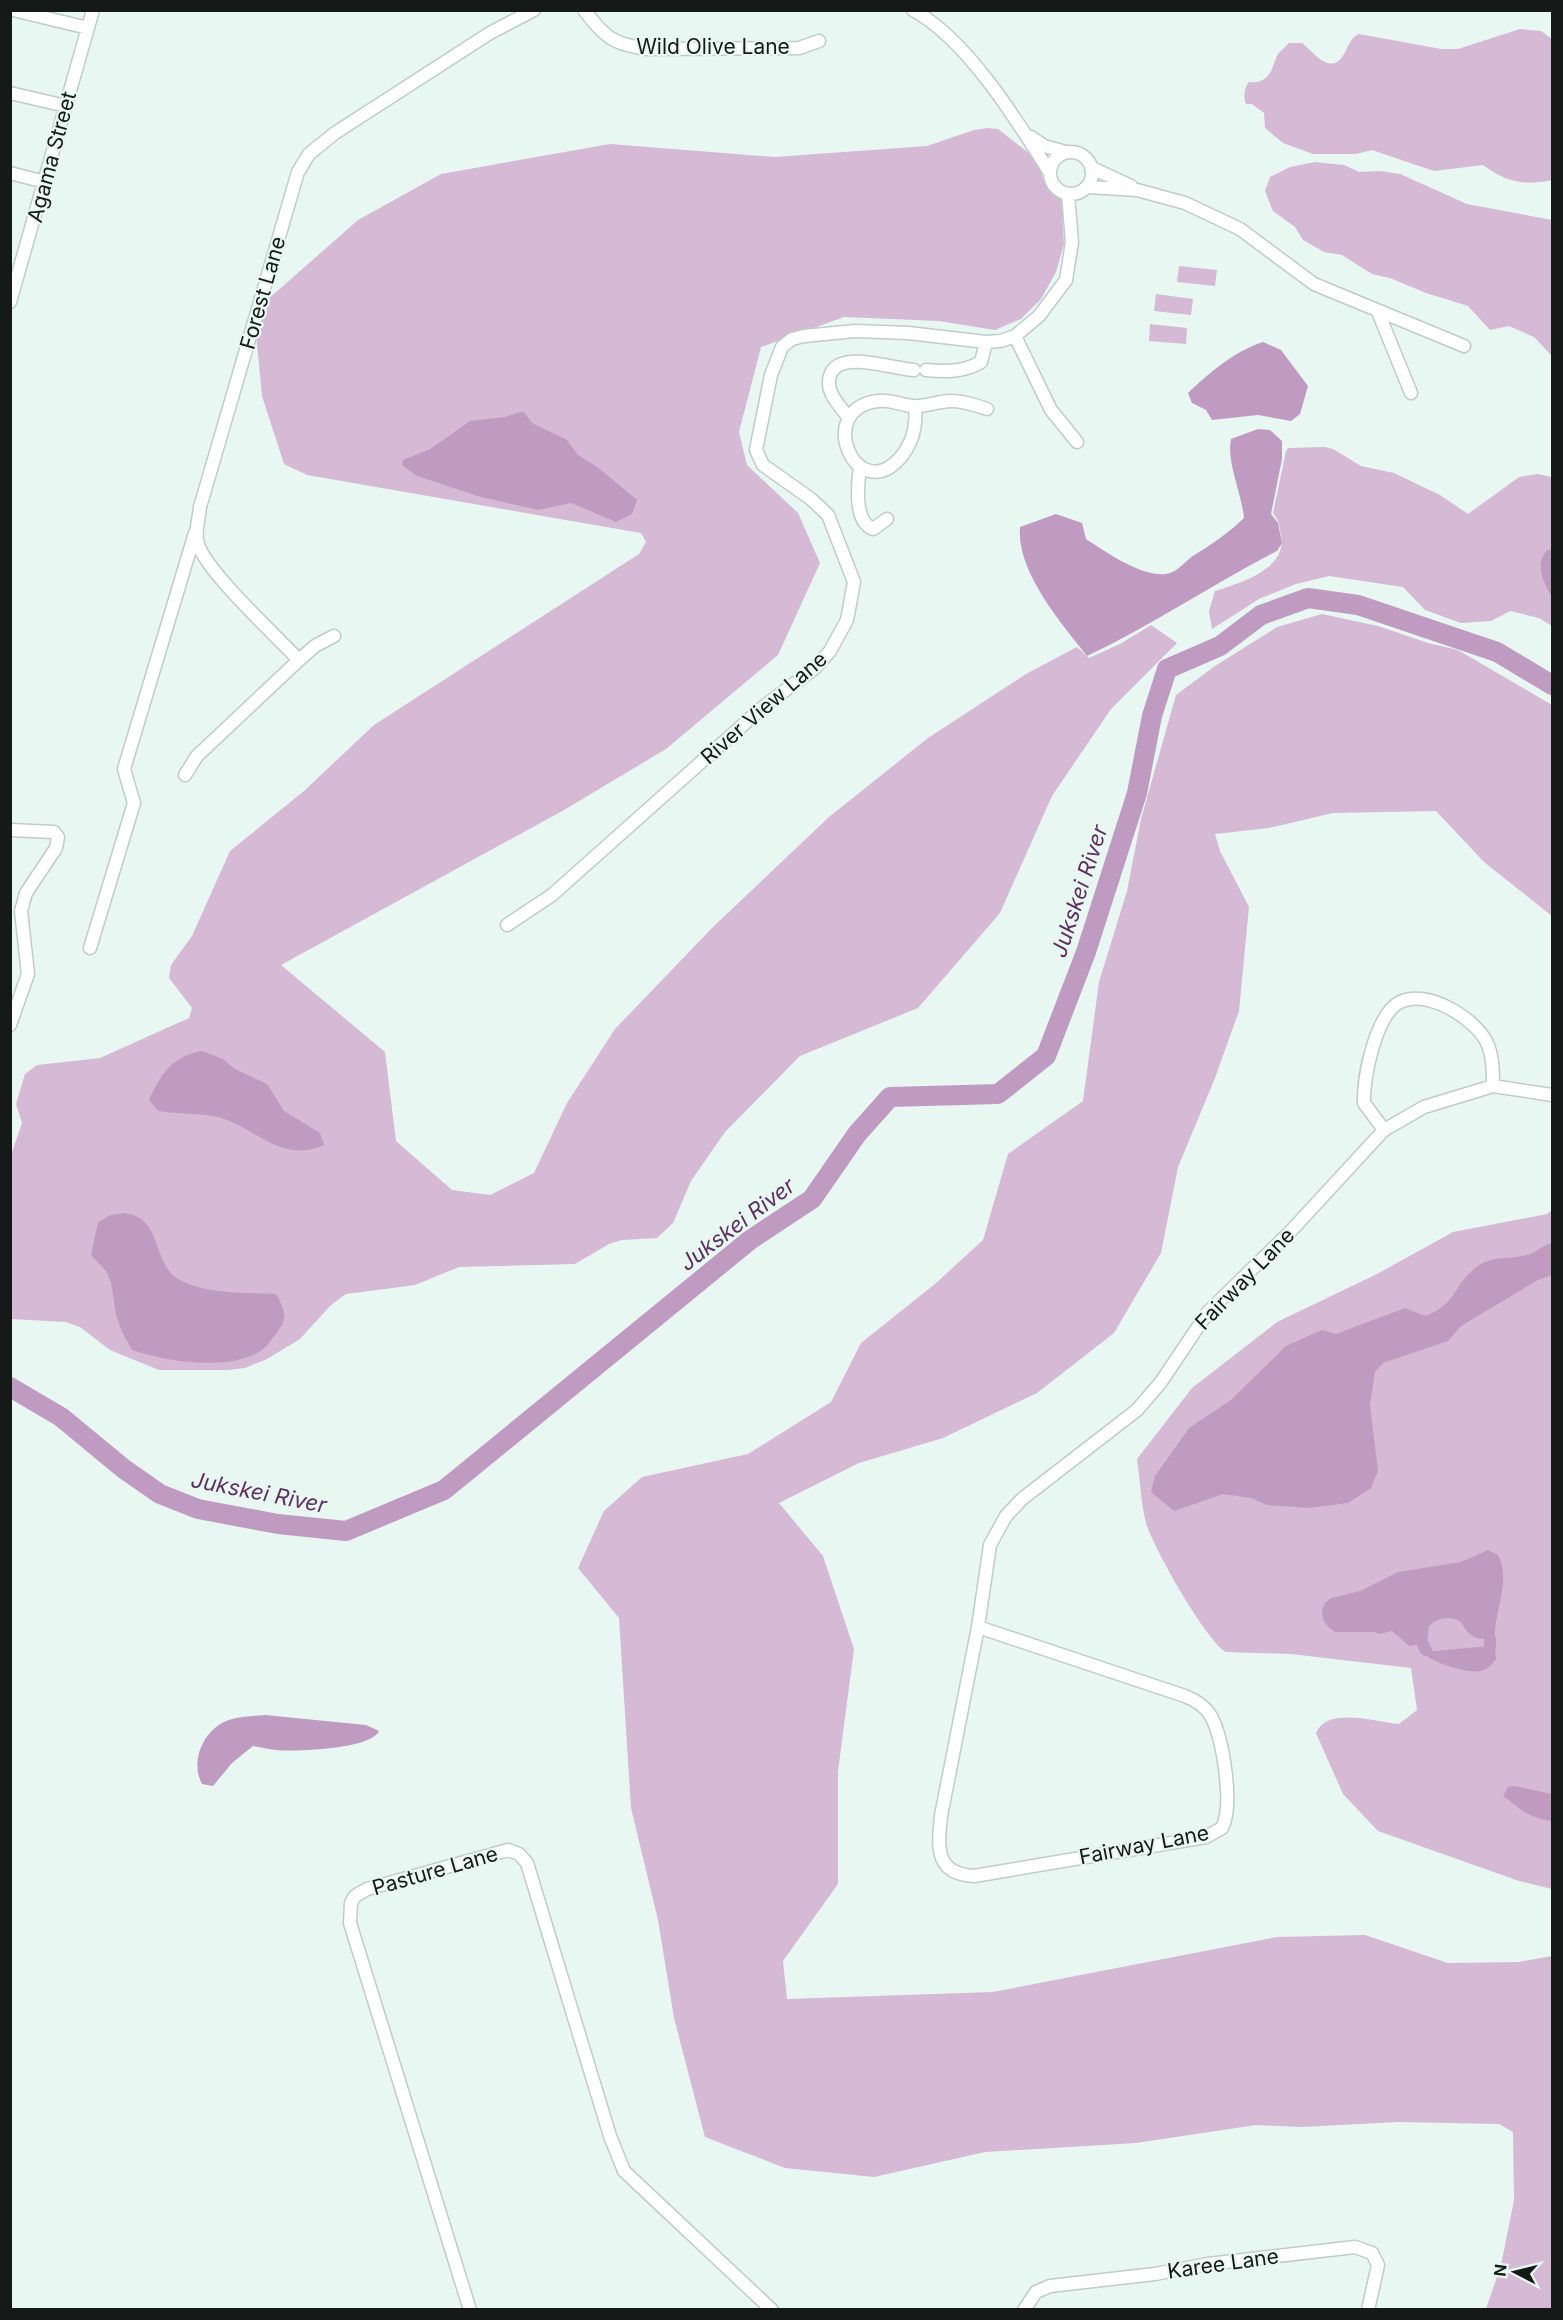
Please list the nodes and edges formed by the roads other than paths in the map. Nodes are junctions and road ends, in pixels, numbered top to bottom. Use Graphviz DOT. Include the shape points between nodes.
graph roads {
  1 [pos="13,10"];
  2 [pos="93,10"];
  3 [pos="534,10"];
  4 [pos="584,10"];
  5 [pos="913,10"];
  6 [pos="88,28"];
  7 [pos="819,41"];
  8 [pos="10,93"];
  9 [pos="66,106"];
  10 [pos="1027,135"];
  11 [pos="1066,152"];
  12 [pos="1092,168"];
  13 [pos="10,173"];
  14 [pos="1050,173"];
  15 [pos="45,182"];
  16 [pos="1088,187"];
  17 [pos="1137,190"];
  18 [pos="1068,194"];
  19 [pos="17,257"];
  20 [pos="10,302"];
  21 [pos="1378,312"];
  22 [pos="1016,336"];
  23 [pos="986,342"];
  24 [pos="1464,346"];
  25 [pos="1412,393"];
  26 [pos="915,406"];
  27 [pos="987,409"];
  28 [pos="849,418"];
  29 [pos="1077,442"];
  30 [pos="860,466"];
  31 [pos="887,519"];
  32 [pos="197,526"];
  33 [pos="334,636"];
  34 [pos="298,660"];
  35 [pos="184,775"];
  36 [pos="10,830"];
  37 [pos="507,925"];
  38 [pos="90,948"];
  39 [pos="10,1024"];
  40 [pos="1493,1086"];
  41 [pos="1552,1095"];
  42 [pos="1384,1130"];
  43 [pos="978,1627"];
  44 [pos="470,2310"];
  45 [pos="772,2310"];
  46 [pos="1024,2310"];
  47 [pos="1368,2310"];
  1 -- 6 [label="street"];
  2 -- 6 [label="street, Agama Street"];
  3 -- 32 [label="street, Forest Lane" via="490,33 366,112 304,160 285,214"];
  4 -- 7 [label="street, Wild Olive Lane" via="609,39 647,49 800,48"];
  5 -- 10 [label="street" via="958,46"];
  6 -- 9 [label="street, Agama Street"];
  8 -- 9 [label="street"];
  9 -- 15 [label="street, Agama Street"];
  10 -- 11 [label="street" via="1044,146"];
  10 -- 14 [label="street"];
  11 -- 12 [label="street" via="1082,154"];
  11 -- 14 [label="street" via="1058,157"];
  12 -- 16 [label="street"];
  12 -- 17 [label="street"];
  13 -- 15 [label="street"];
  14 -- 18 [label="street" via="1053,184"];
  15 -- 19 [label="street, Agama Street"];
  16 -- 17 [label="street"];
  16 -- 18 [label="street"];
  17 -- 21 [label="street" via="1218,217 1260,242 1314,284"];
  18 -- 22 [label="street, River View Lane" via="1072,242 1066,280 1039,316"];
  19 -- 20 [label="street, Agama Street"];
  21 -- 24 [label="street"];
  21 -- 25 [label="street"];
  22 -- 23 [label="street, River View Lane"];
  22 -- 29 [label="street" via="1051,410"];
  23 -- 28 [label="street" via="981,362 951,371 843,362 829,377 829,390"];
  23 -- 37 [label="street, River View Lane" via="861,331 804,336 782,347 771,375 756,450 763,465 828,515 854,582 847,620 815,669 763,707 552,895"];
  26 -- 27 [label="street" via="950,400"];
  26 -- 28 [label="street" via="878,401 858,409"];
  26 -- 30 [label="street" via="912,438 897,461 879,471"];
  28 -- 30 [label="street" via="845,442"];
  30 -- 31 [label="street" via="859,506 866,524 873,529"];
  32 -- 34 [label="street, Forest Lane" via="198,545 207,562"];
  32 -- 38 [label="street" via="124,769 134,803"];
  33 -- 34 [label="street"];
  34 -- 35 [label="street" via="197,756"];
  36 -- 39 [label="street" via="54,832 58,837 56,848 26,893 21,911 28,974"];
  40 -- 41 [label="street, Fairway Lane"];
  40 -- 42 [label="street, Fairway Lane" via="1424,1107"];
  40 -- 42 [label="street" via="1490,1051 1481,1034 1439,1003 1425,998 1406,1000 1394,1006 1384,1020 1366,1080 1364,1103"];
  42 -- 43 [label="street, Fairway Lane" via="1290,1232 1208,1312 1161,1382 1137,1410 1022,1499 1006,1516 990,1545"];
  43 -- 43 [label="street, Fairway Lane" via="939,1840 940,1854 951,1870 966,1876 985,1875 1206,1837 1222,1828 1229,1801 1210,1714 1200,1704"];
  44 -- 45 [label="street, Pasture Lane" via="350,1923 350,1909 356,1896 367,1889 508,1850 523,1857 530,1872 624,2171"];
  46 -- 47 [label="street, Karee Lane" via="1036,2292 1050,2286 1348,2247 1367,2250 1378,2265"];
}
